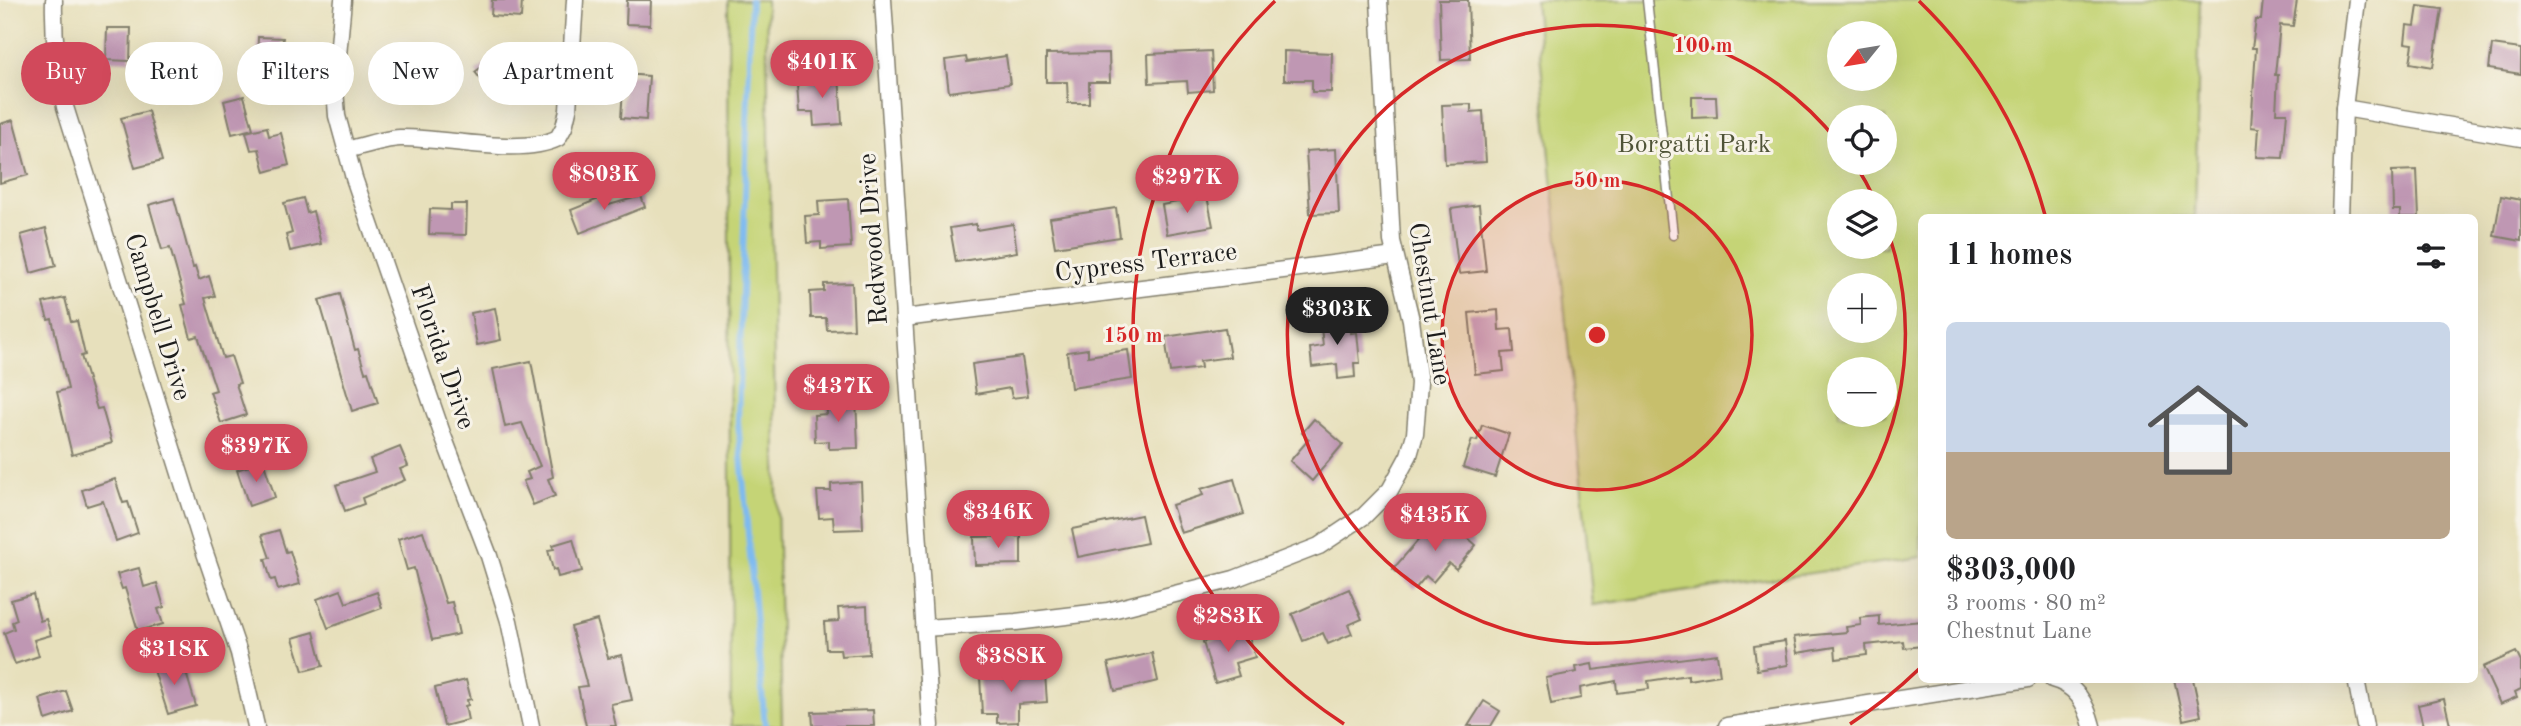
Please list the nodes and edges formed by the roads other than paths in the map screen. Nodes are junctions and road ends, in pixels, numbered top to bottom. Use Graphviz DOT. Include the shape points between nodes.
graph roads {
  1 [pos="54,0"];
  2 [pos="343,0"];
  3 [pos="575,0"];
  4 [pos="883,0"];
  5 [pos="1379,0"];
  6 [pos="1647,0"];
  7 [pos="2357,0"];
  8 [pos="2344,108"];
  9 [pos="2521,138"];
  10 [pos="346,150"];
  11 [pos="2340,214"];
  12 [pos="1673,235"];
  13 [pos="1395,256"];
  14 [pos="904,318"];
  15 [pos="924,628"];
  16 [pos="2007,683"];
  17 [pos="2065,683"];
  18 [pos="2357,683"];
  19 [pos="1815,719"];
  20 [pos="256,726"];
  21 [pos="531,726"];
  22 [pos="931,726"];
  23 [pos="1727,726"];
  24 [pos="2092,726"];
  25 [pos="2365,726"];
  1 -- 20 [label="street, Campbell Drive" via="56,67 65,107 239,653"];
  2 -- 10 [label="street, Florida Drive" via="335,89"];
  3 -- 10 [label="street" via="568,110 558,138 512,147 398,138"];
  4 -- 14 [label="street, Redwood Drive"];
  5 -- 13 [label="street, Chestnut Lane"];
  6 -- 12 [label="lane"];
  7 -- 8 [label="street"];
  8 -- 9 [label="street"];
  8 -- 11 [label="street"];
  10 -- 21 [label="street, Florida Drive" via="443,436 489,556 509,621"];
  13 -- 14 [label="street, Cypress Terrace"];
  13 -- 15 [label="street, Chestnut Lane" via="1418,362 1415,434 1390,490 1349,527 1319,546 1268,567 1141,603 1061,618"];
  14 -- 15 [label="street, Redwood Drive"];
  15 -- 22 [label="street, Redwood Drive"];
  16 -- 19 [label="street"];
  17 -- 24 [label="street" via="2077,692"];
  18 -- 25 [label="street"];
  19 -- 23 [label="street"];
}
